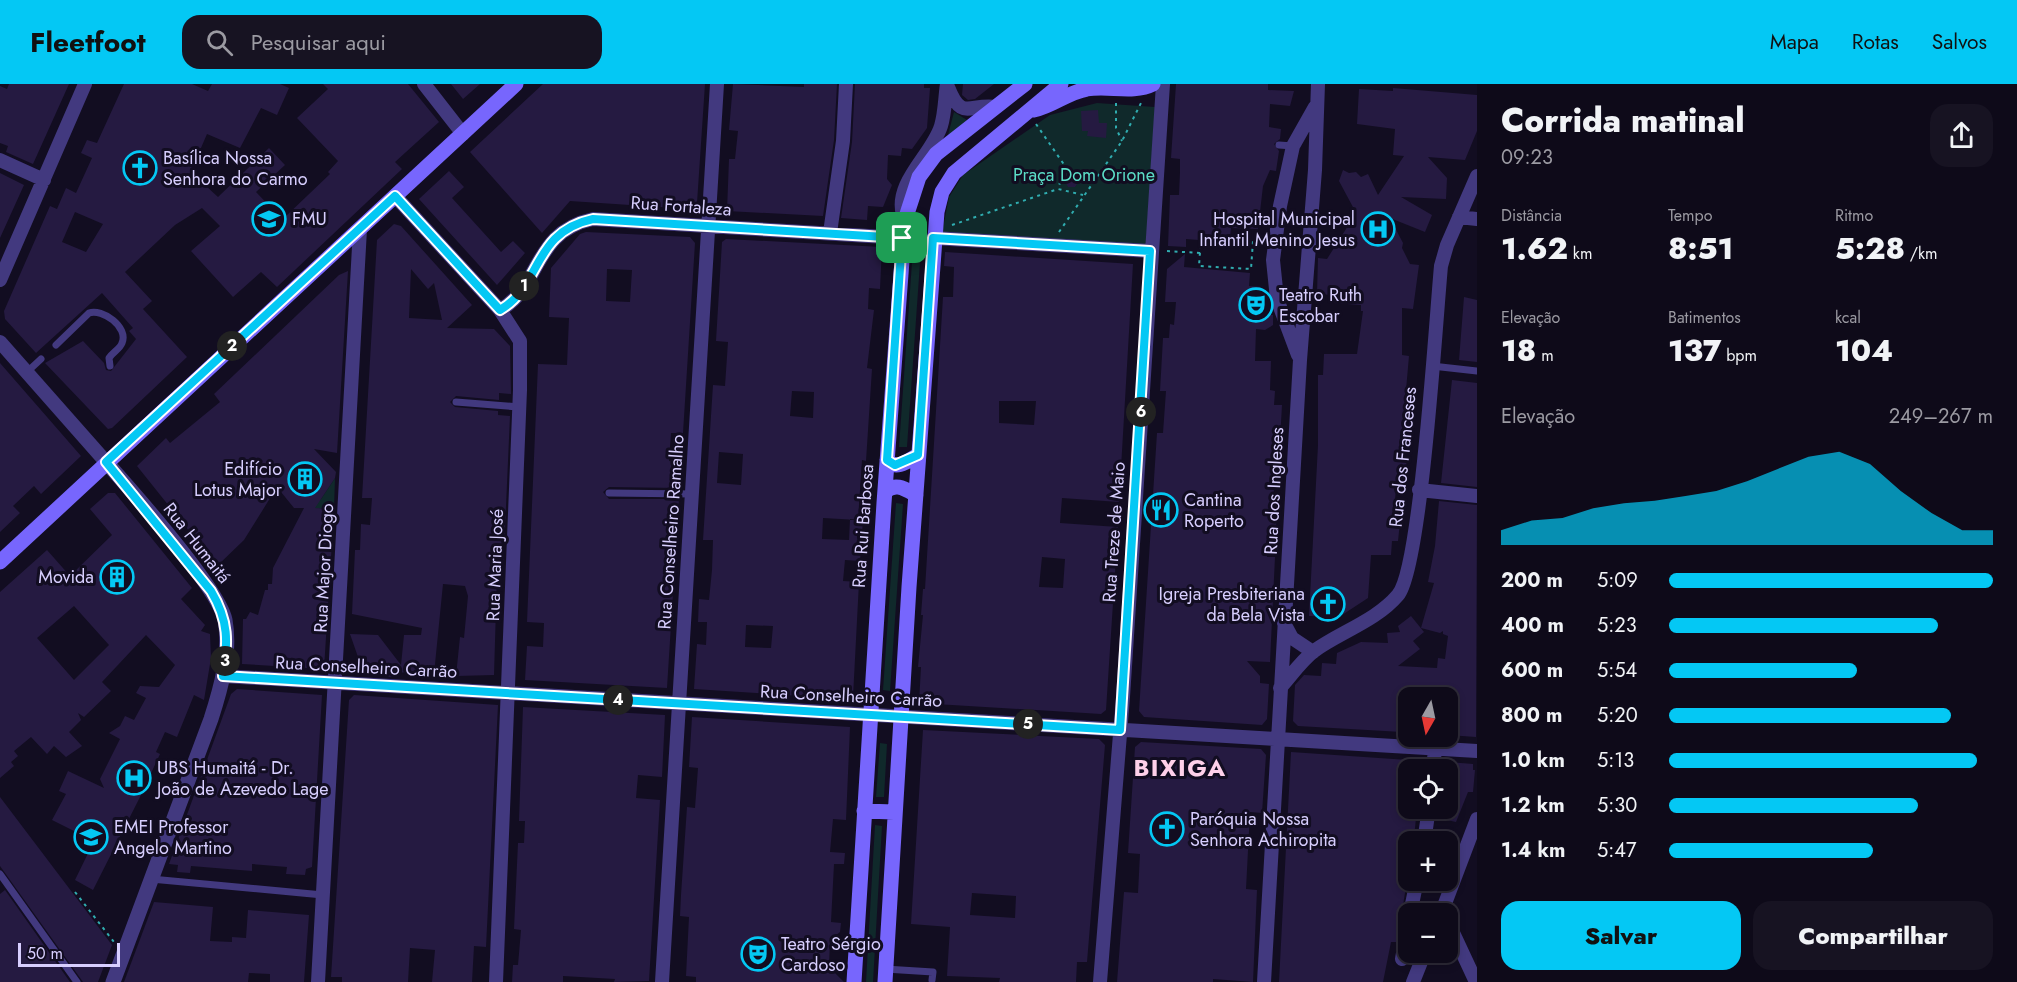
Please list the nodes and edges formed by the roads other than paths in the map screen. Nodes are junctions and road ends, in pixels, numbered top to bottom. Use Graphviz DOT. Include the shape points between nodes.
graph roads {
  1 [pos="85,84"];
  2 [pos="424,84"];
  3 [pos="516,84"];
  4 [pos="717,84"];
  5 [pos="846,84"];
  6 [pos="947,84"];
  7 [pos="1025,84"];
  8 [pos="1061,84"];
  9 [pos="1152,84"];
  10 [pos="1162,84"];
  11 [pos="1318,84"];
  12 [pos="1316,105"];
  13 [pos="996,107"];
  14 [pos="1028,111"];
  15 [pos="463,134"];
  16 [pos="0,160"];
  17 [pos="1477,176"];
  18 [pos="44,180"];
  19 [pos="395,196"];
  20 [pos="1459,217"];
  21 [pos="1477,219"];
  22 [pos="905,220"];
  23 [pos="708,226"];
  24 [pos="360,228"];
  25 [pos="830,233"];
  26 [pos="934,234"];
  27 [pos="902,238"];
  28 [pos="1157,251"];
  29 [pos="0,280"];
  30 [pos="500,310"];
  31 [pos="0,342"];
  32 [pos="56,345"];
  33 [pos="41,359"];
  34 [pos="1300,360"];
  35 [pos="110,366"];
  36 [pos="1431,366"];
  37 [pos="1477,371"];
  38 [pos="27,372"];
  39 [pos="456,402"];
  40 [pos="519,407"];
  41 [pos="918,455"];
  42 [pos="887,460"];
  43 [pos="106,462"];
  44 [pos="1419,490"];
  45 [pos="885,492"];
  46 [pos="609,493"];
  47 [pos="692,494"];
  48 [pos="916,495"];
  49 [pos="1477,496"];
  50 [pos="0,562"];
  51 [pos="1284,623"];
  52 [pos="1313,652"];
  53 [pos="223,676"];
  54 [pos="336,683"];
  55 [pos="1280,688"];
  56 [pos="508,693"];
  57 [pos="679,704"];
  58 [pos="870,715"];
  59 [pos="901,717"];
  60 [pos="1120,730"];
  61 [pos="1276,739"];
  62 [pos="1435,749"];
  63 [pos="1477,751"];
  64 [pos="1434,759"];
  65 [pos="864,811"];
  66 [pos="894,812"];
  67 [pos="1477,819"];
  68 [pos="0,874"];
  69 [pos="151,879"];
  70 [pos="323,895"];
  71 [pos="1445,903"];
  72 [pos="1458,943"];
  73 [pos="1421,963"];
  74 [pos="885,976"];
  75 [pos="932,980"];
  76 [pos="77,982"];
  77 [pos="112,982"];
  78 [pos="318,982"];
  79 [pos="496,982"];
  80 [pos="662,982"];
  81 [pos="854,982"];
  82 [pos="1100,982"];
  83 [pos="1264,982"];
  84 [pos="1413,982"];
  85 [pos="1476,982"];
  1 -- 18 [label="street"];
  2 -- 15 [label="street"];
  3 -- 15 [label="main road"];
  4 -- 23 [label="street, Rua Conselheiro Ramalho"];
  5 -- 25 [label="street" via="843,141"];
  6 -- 13 [label="street" via="953,100 963,110"];
  6 -- 22 [label="street, Rua Rui Barbosa" via="941,126 908,182 902,208"];
  7 -- 13 [label="main road"];
  8 -- 14 [label="main road"];
  9 -- 14 [label="main road" via="1143,88 1085,89 1045,108"];
  10 -- 28 [label="street, Rua Treze de Maio"];
  11 -- 12 [label="street, Rua dos Ingleses"];
  12 -- 34 [label="street, Rua dos Ingleses" via="1315,170"];
  12 -- 34 [label="street, Rua dos Ingleses" via="1286,146 1273,260 1277,299"];
  13 -- 22 [label="main road" via="936,154 919,177"];
  14 -- 26 [label="main road" via="954,173 942,192"];
  15 -- 19 [label="main road"];
  16 -- 18 [label="street"];
  17 -- 20 [label="street, Rua dos Franceses"];
  18 -- 29 [label="street"];
  19 -- 24 [label="main road"];
  19 -- 30 [label="street, Rua Maria José"];
  20 -- 21 [label="street"];
  20 -- 36 [label="street, Rua dos Franceses" via="1441,266"];
  22 -- 27 [label="main road, Rua Rui Barbosa"];
  23 -- 25 [label="street, Rua Fortaleza"];
  23 -- 30 [label="street, Rua Fortaleza" via="614,220 578,222 552,241 519,295"];
  23 -- 47 [label="street, Rua Conselheiro Ramalho"];
  24 -- 43 [label="main road"];
  24 -- 54 [label="street, Rua Major Diogo"];
  25 -- 27 [label="street, Rua Fortaleza"];
  26 -- 28 [label="street"];
  26 -- 41 [label="main road"];
  27 -- 42 [label="main road, Rua Rui Barbosa"];
  28 -- 60 [label="street, Rua Treze de Maio"];
  30 -- 40 [label="street, Rua Maria José" via="520,341"];
  31 -- 38 [label="street, Rua Humaitá"];
  32 -- 35 [label="lane" via="88,313 104,313 122,330 123,336 121,345 109,358"];
  33 -- 38 [label="lane"];
  34 -- 51 [label="street, Rua dos Ingleses"];
  36 -- 37 [label="lane"];
  36 -- 44 [label="street, Rua dos Franceses"];
  38 -- 43 [label="street, Rua Humaitá"];
  39 -- 40 [label="lane"];
  40 -- 56 [label="street, Rua Maria José"];
  41 -- 42 [label="main road" via="901,465"];
  41 -- 48 [label="main road"];
  42 -- 45 [label="main road, Rua Rui Barbosa"];
  43 -- 50 [label="main road"];
  43 -- 53 [label="street, Rua Humaitá" via="222,609 226,652"];
  44 -- 49 [label="street"];
  44 -- 52 [label="street, Rua dos Franceses" via="1409,567 1399,594 1386,607"];
  45 -- 48 [label="main road" via="899,486"];
  45 -- 58 [label="main road, Rua Rui Barbosa"];
  46 -- 47 [label="lane"];
  47 -- 57 [label="street, Rua Conselheiro Ramalho"];
  48 -- 59 [label="main road"];
  51 -- 52 [label="street" via="1292,638"];
  51 -- 55 [label="street, Rua dos Ingleses"];
  52 -- 55 [label="street, Rua dos Franceses"];
  53 -- 54 [label="street, Rua Conselheiro Carrão"];
  53 -- 69 [label="street, Rua Humaitá" via="211,719"];
  54 -- 56 [label="street, Rua Conselheiro Carrão"];
  54 -- 70 [label="street, Rua Major Diogo"];
  55 -- 61 [label="street, Rua dos Ingleses"];
  56 -- 57 [label="street, Rua Conselheiro Carrão"];
  56 -- 79 [label="street, Rua Maria José"];
  57 -- 58 [label="street, Rua Conselheiro Carrão"];
  57 -- 80 [label="street, Rua Conselheiro Ramalho"];
  58 -- 59 [label="street, Rua Conselheiro Carrão"];
  58 -- 65 [label="main road, Rua Rui Barbosa"];
  59 -- 60 [label="street, Rua Conselheiro Carrão"];
  59 -- 66 [label="main road"];
  60 -- 61 [label="street, Rua Conselheiro Carrão"];
  60 -- 82 [label="street, Rua Treze de Maio"];
  61 -- 62 [label="street, Rua Conselheiro Carrão"];
  61 -- 83 [label="street, Rua dos Ingleses"];
  62 -- 63 [label="street, Rua Conselheiro Carrão"];
  62 -- 64 [label="street"];
  65 -- 66 [label="main road"];
  65 -- 81 [label="main road, Rua Rui Barbosa"];
  66 -- 74 [label="main road"];
  67 -- 71 [label="street"];
  68 -- 76 [label="lane"];
  69 -- 70 [label="lane"];
  69 -- 77 [label="street, Rua Humaitá"];
  70 -- 78 [label="street, Rua Major Diogo"];
  72 -- 85 [label="street"];
  73 -- 84 [label="street"];
  74 -- 75 [label="lane" via="933,972"];
}
